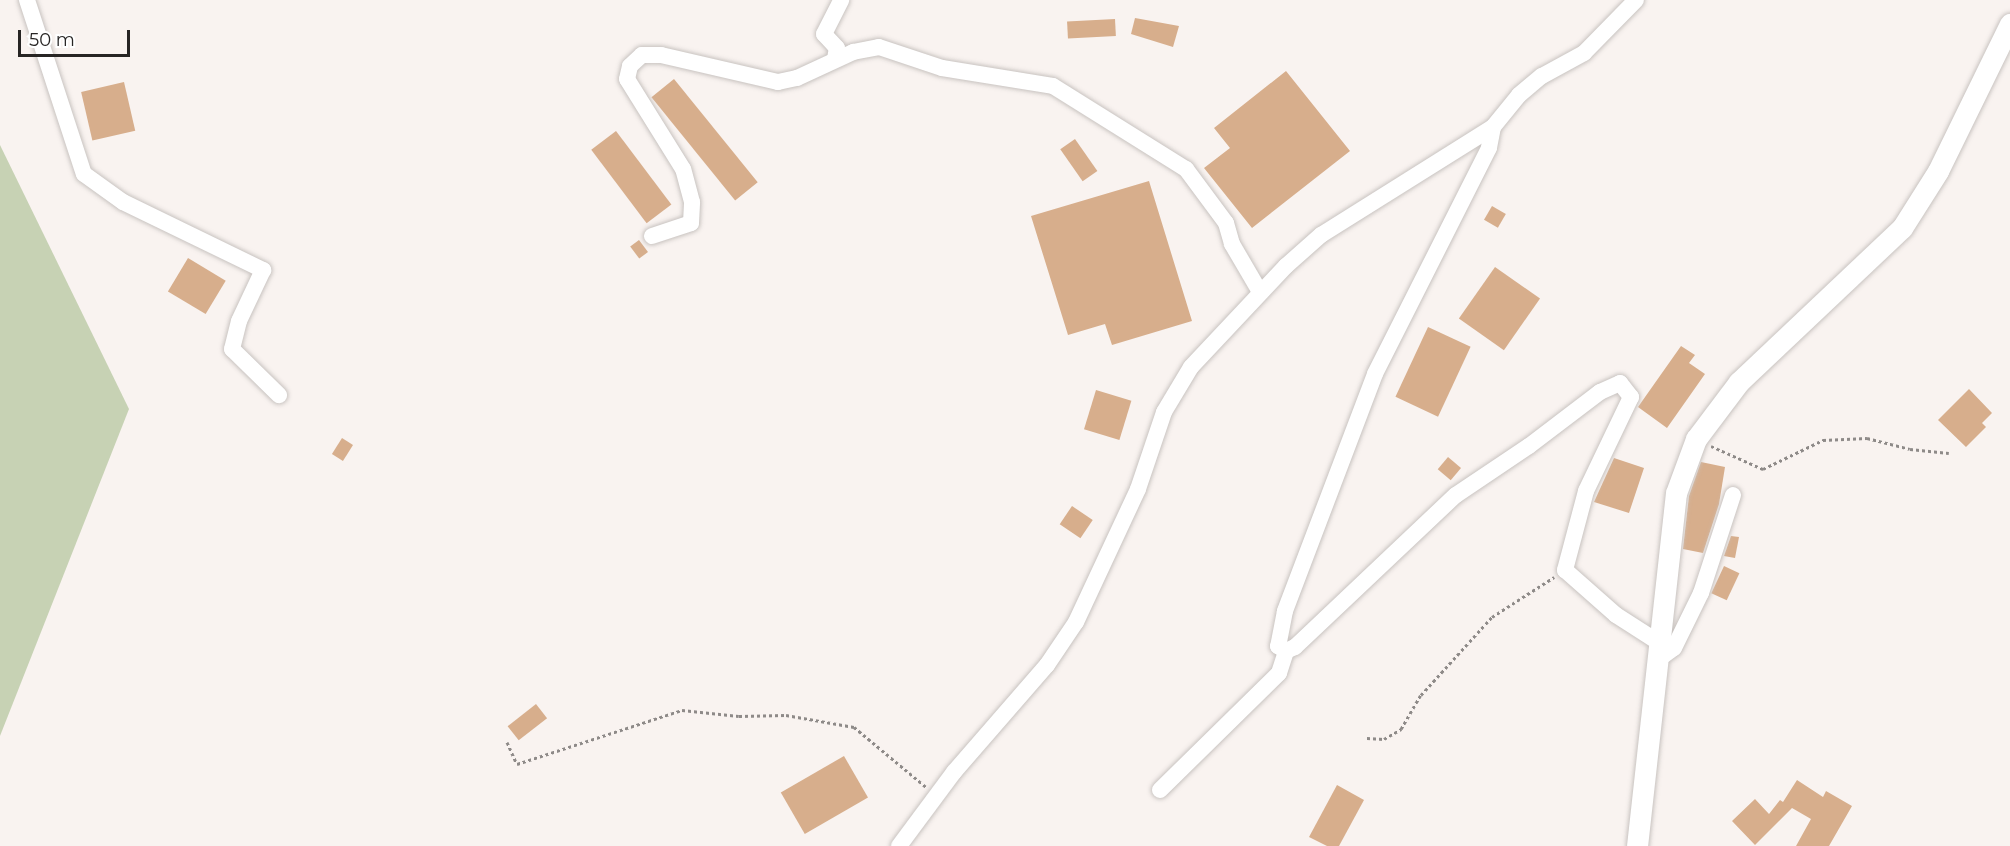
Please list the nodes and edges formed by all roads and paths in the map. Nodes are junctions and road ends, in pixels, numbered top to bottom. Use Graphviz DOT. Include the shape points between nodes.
graph roads {
  1 [pos="27,0"];
  2 [pos="841,0"];
  3 [pos="1636,0"];
  4 [pos="2010,24"];
  5 [pos="835,59"];
  6 [pos="1493,127"];
  7 [pos="652,236"];
  8 [pos="1260,292"];
  9 [pos="279,395"];
  10 [pos="1696,439"];
  11 [pos="1949,453"];
  12 [pos="1732,495"];
  13 [pos="1566,570"];
  14 [pos="1286,651"];
  15 [pos="1657,651"];
  16 [pos="1367,738"];
  17 [pos="507,742"];
  18 [pos="1160,790"];
  19 [pos="937,795"];
  20 [pos="899,846"];
  21 [pos="1637,846"];
  1 -- 9 [label="street" via="84,174 123,202 263,270 239,321 232,349"];
  2 -- 5 [label="street" via="824,34 837,48"];
  3 -- 6 [label="street" via="1584,52 1542,76 1519,95"];
  4 -- 10 [label="street" via="1938,171 1902,228 1739,382"];
  5 -- 7 [label="street" via="797,78 778,82 661,54 642,55 630,66 627,79 683,169 692,202 691,223"];
  5 -- 8 [label="street" via="879,47 942,68 1053,86 1186,169 1226,223 1232,244"];
  6 -- 8 [label="street" via="1321,235"];
  6 -- 14 [label="street" via="1489,148 1375,374 1343,452 1278,630 1278,646"];
  8 -- 19 [label="street" via="1191,366 1164,412 1138,489 1076,622 1022,696"];
  10 -- 11 [label="path" via="1763,469 1823,440 1867,438 1910,449"];
  10 -- 15 [label="street" via="1676,493"];
  12 -- 15 [label="street" via="1701,593 1674,648"];
  13 -- 14 [label="street" via="1586,491 1630,400 1631,393 1623,383 1600,392 1456,495 1295,647"];
  13 -- 15 [label="street"];
  13 -- 16 [label="path" via="1492,617 1421,695 1401,729 1384,739"];
  14 -- 18 [label="street" via="1279,673"];
  15 -- 21 [label="street"];
  17 -- 19 [label="path" via="517,764 682,710 739,716 786,715 854,727"];
  19 -- 20 [label="street"];
}
